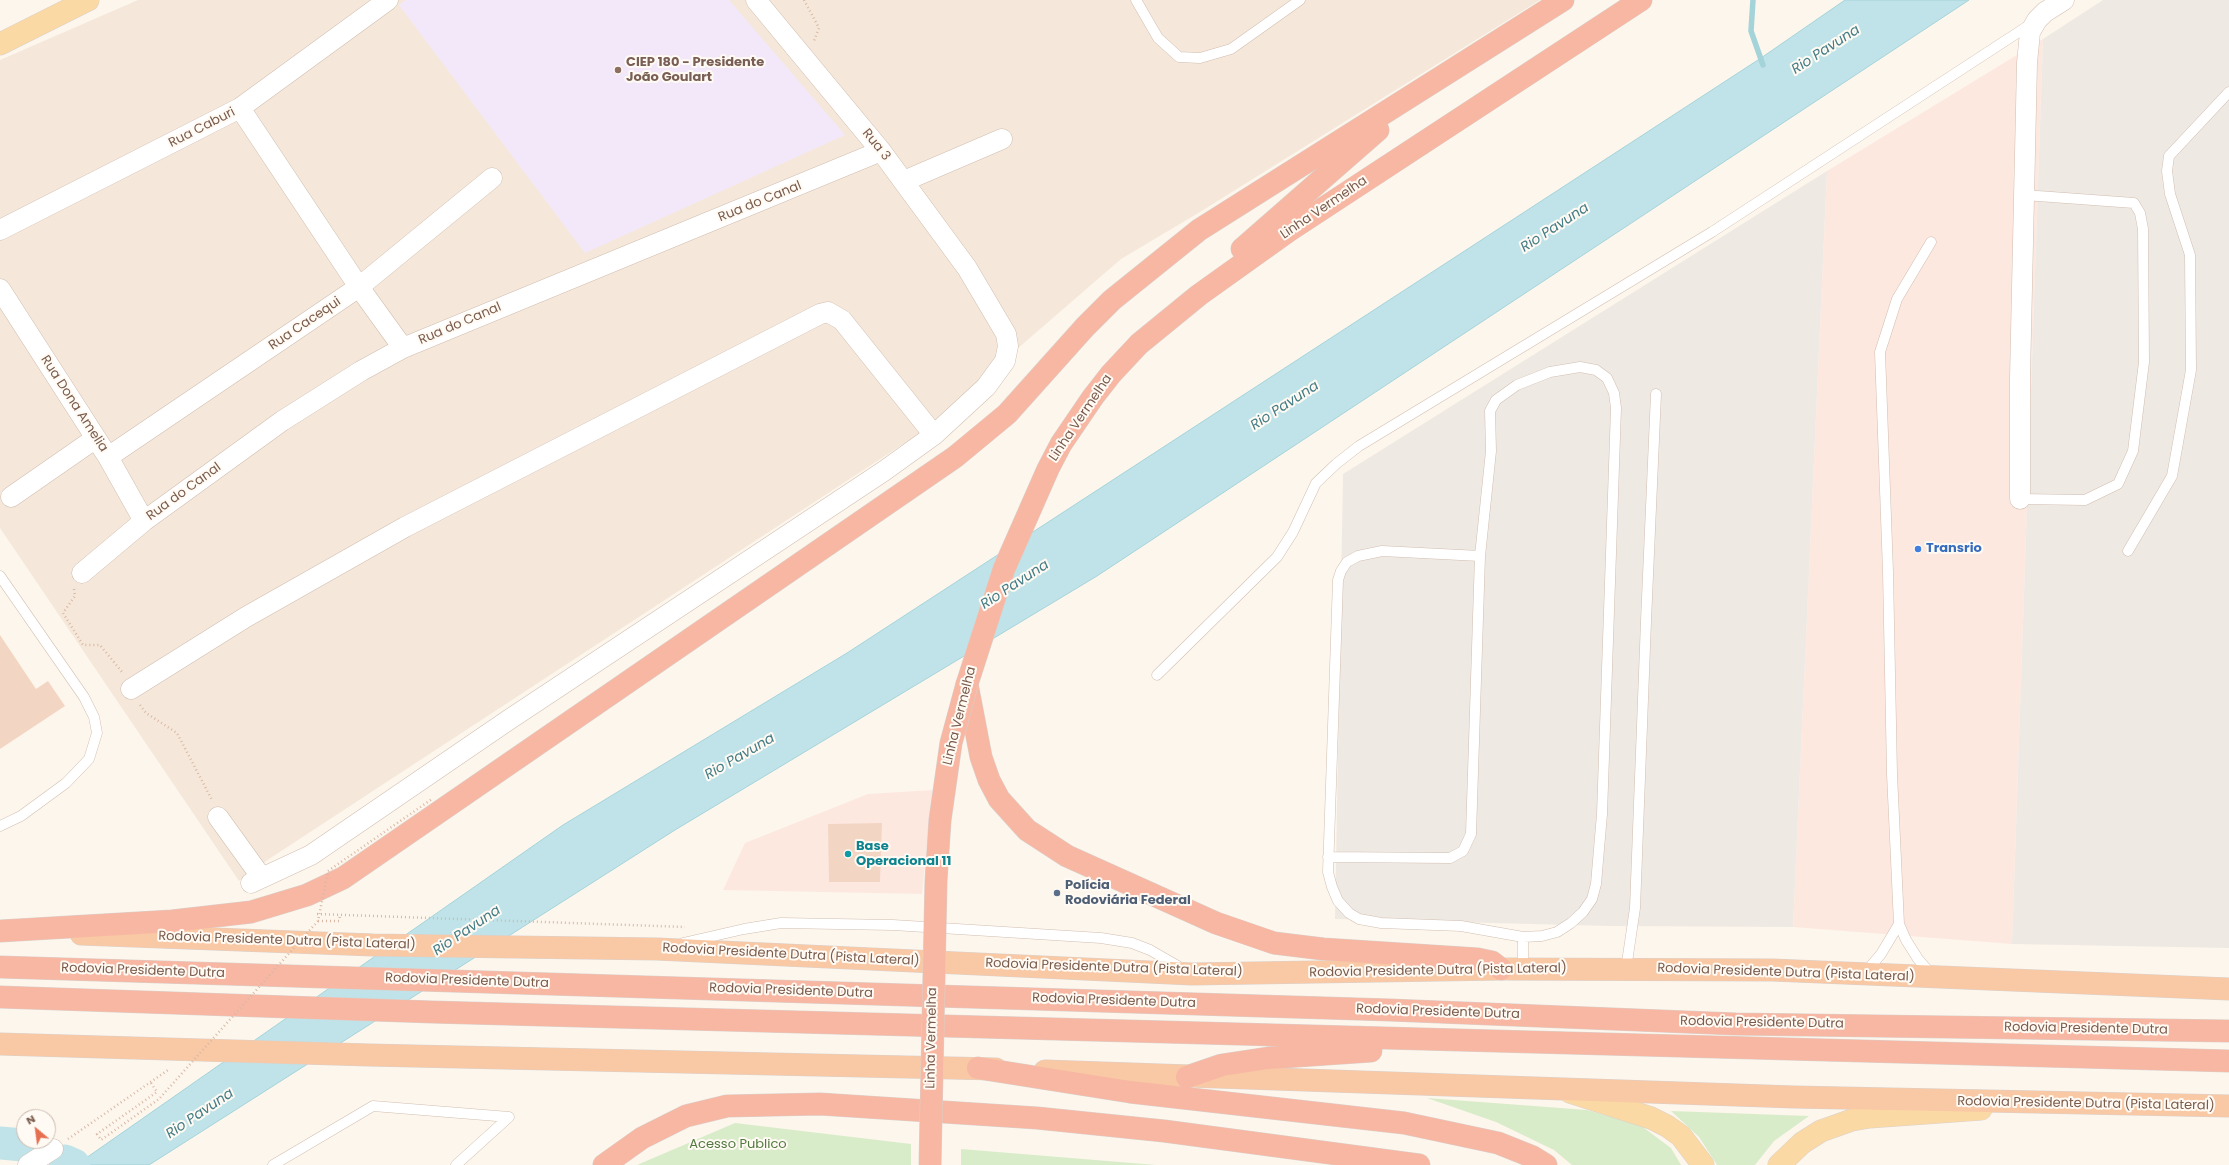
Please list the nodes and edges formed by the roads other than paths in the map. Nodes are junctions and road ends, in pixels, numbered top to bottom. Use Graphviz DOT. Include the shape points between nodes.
graph roads {
  1 [pos="88,0"];
  2 [pos="388,0"];
  3 [pos="756,0"];
  4 [pos="1136,0"];
  5 [pos="1300,0"];
  6 [pos="1563,0"];
  7 [pos="1641,0"];
  8 [pos="2064,0"];
  9 [pos="2037,20"];
  10 [pos="0,44"];
  11 [pos="1428,86"];
  12 [pos="2229,92"];
  13 [pos="240,108"];
  14 [pos="1002,139"];
  15 [pos="881,151"];
  16 [pos="492,178"];
  17 [pos="904,182"];
  18 [pos="2024,194"];
  19 [pos="0,230"];
  20 [pos="1931,242"];
  21 [pos="358,287"];
  22 [pos="0,289"];
  23 [pos="1199,295"];
  24 [pos="403,348"];
  25 [pos="1656,394"];
  26 [pos="934,435"];
  27 [pos="96,438"];
  28 [pos="108,457"];
  29 [pos="12,496"];
  30 [pos="2020,499"];
  31 [pos="144,521"];
  32 [pos="2128,551"];
  33 [pos="1480,556"];
  34 [pos="82,574"];
  35 [pos="0,576"];
  36 [pos="1157,675"];
  37 [pos="967,684"];
  38 [pos="131,689"];
  39 [pos="218,817"];
  40 [pos="0,826"];
  41 [pos="1328,857"];
  42 [pos="1899,924"];
  43 [pos="0,931"];
  44 [pos="1523,936"];
  45 [pos="657,949"];
  46 [pos="0,967"];
  47 [pos="1501,969"];
  48 [pos="1523,969"];
  49 [pos="1626,969"];
  50 [pos="1192,974"];
  51 [pos="1863,975"];
  52 [pos="1935,978"];
  53 [pos="2229,989"];
  54 [pos="0,997"];
  55 [pos="2229,1032"];
  56 [pos="0,1044"];
  57 [pos="1732,1047"];
  58 [pos="2229,1061"];
  59 [pos="978,1068"];
  60 [pos="1187,1077"];
  61 [pos="1559,1089"];
  62 [pos="2046,1103"];
  63 [pos="2229,1106"];
  64 [pos="53,1149"];
  65 [pos="28,1165"];
  66 [pos="273,1165"];
  67 [pos="456,1165"];
  68 [pos="604,1165"];
  69 [pos="930,1165"];
  70 [pos="1419,1165"];
  71 [pos="1546,1165"];
  72 [pos="1703,1165"];
  73 [pos="1779,1165"];
  1 -- 10 [label="main road"];
  2 -- 13 [label="street, Rua Caburi"];
  3 -- 15 [label="street, Rua 3"];
  4 -- 5 [label="lane" via="1163,43 1179,57 1200,58 1231,49"];
  6 -- 11 [label="highway"];
  7 -- 23 [label="highway, Linha Vermelha" via="1388,164"];
  8 -- 9 [label="street"];
  9 -- 18 [label="street" via="2030,32 2027,63"];
  9 -- 36 [label="lane" via="1712,232 1359,446 1316,483 1293,532 1277,557"];
  11 -- 23 [label="highway" via="1239,251"];
  11 -- 43 [label="highway" via="1199,230 1112,300 1084,327 1007,414 955,457 343,878 307,895 251,912 172,921"];
  12 -- 32 [label="lane" via="2169,156 2167,171 2170,194 2190,255 2191,370 2172,476"];
  13 -- 19 [label="street, Rua Caburi"];
  13 -- 21 [label="street"];
  14 -- 17 [label="street"];
  15 -- 17 [label="street, Rua 3"];
  15 -- 24 [label="street, Rua do Canal"];
  16 -- 21 [label="street, Rua Cacequi"];
  17 -- 26 [label="street, Rua 3" via="986,297 1006,334 1008,346 1005,361 986,387"];
  18 -- 30 [label="street"];
  18 -- 30 [label="lane" via="2134,203 2140,213 2143,229 2144,362 2133,451 2118,484 2085,500"];
  20 -- 42 [label="lane" via="1897,299 1880,352 1892,774"];
  21 -- 24 [label="street"];
  21 -- 28 [label="street, Rua Cacequi"];
  22 -- 27 [label="street, Rua Dona Amelia"];
  23 -- 37 [label="highway, Linha Vermelha" via="1160,325 1111,374 1061,444 1035,494 1004,569"];
  24 -- 31 [label="street, Rua do Canal" via="329,390"];
  25 -- 49 [label="lane" via="1636,908"];
  26 -- 38 [label="street" via="842,320 828,312 820,314 405,527 246,617"];
  26 -- 39 [label="street, Rua 3" via="810,522 508,721 311,855 257,880"];
  27 -- 28 [label="street, Rua Dona Amelia"];
  27 -- 29 [label="street"];
  28 -- 31 [label="street, Rua Dona Amelia"];
  31 -- 34 [label="street, Rua do Canal"];
  33 -- 41 [label="lane" via="1382,551 1358,556 1347,562 1341,571 1338,580"];
  33 -- 41 [label="lane" via="1471,834 1463,851 1450,858"];
  33 -- 44 [label="lane" via="1491,451 1490,411 1496,400 1517,385 1550,372 1580,367 1596,370 1607,378 1614,393 1616,408 1602,814 1596,884 1589,903 1571,923 1557,932 1542,936"];
  35 -- 40 [label="lane" via="84,697 94,717 97,733 89,759 66,783 21,816"];
  37 -- 47 [label="highway" via="975,734 989,780 1009,812 1027,830 1067,856 1216,923 1274,943 1294,947 1478,959 1492,962"];
  37 -- 69 [label="highway, Linha Vermelha, bridge" via="950,743 940,820 936,881"];
  41 -- 44 [label="lane" via="1328,872 1338,901 1348,913 1359,919 1382,923 1461,926"];
  42 -- 51 [label="lane" via="1881,954"];
  42 -- 52 [label="lane" via="1918,959"];
  43 -- 45 [label="highway, Rodovia Presidente Dutra (Pista Lateral)" via="372,945"];
  44 -- 48 [label="lane"];
  45 -- 50 [label="highway, Rodovia Presidente Dutra (Pista Lateral)"];
  45 -- 50 [label="lane" via="765,924 893,925 1101,938 1132,943 1150,950"];
  46 -- 55 [label="highway, Rodovia Presidente Dutra" via="1382,1010 1736,1024"];
  47 -- 48 [label="highway, Rodovia Presidente Dutra (Pista Lateral)"];
  47 -- 50 [label="highway, Rodovia Presidente Dutra (Pista Lateral)"];
  48 -- 49 [label="highway, Rodovia Presidente Dutra (Pista Lateral)"];
  49 -- 51 [label="highway, Rodovia Presidente Dutra (Pista Lateral)" via="1772,970"];
  51 -- 52 [label="highway, Rodovia Presidente Dutra (Pista Lateral)"];
  52 -- 53 [label="highway, Rodovia Presidente Dutra (Pista Lateral)"];
  54 -- 57 [label="highway, Rodovia Presidente Dutra" via="432,1012"];
  56 -- 59 [label="highway, Rodovia Presidente Dutra (Pista Lateral)"];
  57 -- 58 [label="highway, Rodovia Presidente Dutra"];
  57 -- 60 [label="highway" via="1663,1055 1358,1050 1222,1065"];
  59 -- 60 [label="highway, Rodovia Presidente Dutra (Pista Lateral)"];
  59 -- 71 [label="highway" via="1130,1092 1404,1123 1498,1143 1534,1157"];
  60 -- 61 [label="highway, Rodovia Presidente Dutra (Pista Lateral)"];
  61 -- 62 [label="highway, Rodovia Presidente Dutra (Pista Lateral)"];
  61 -- 72 [label="main road" via="1651,1118 1668,1126 1681,1136"];
  62 -- 63 [label="highway, Rodovia Presidente Dutra (Pista Lateral)"];
  62 -- 73 [label="main road" via="1852,1120 1820,1131 1797,1147"];
  64 -- 65 [label="street"];
  66 -- 67 [label="lane" via="373,1106 509,1117"];
  68 -- 70 [label="highway" via="642,1138 686,1116 727,1106 799,1104 1029,1118 1164,1131"];
}
